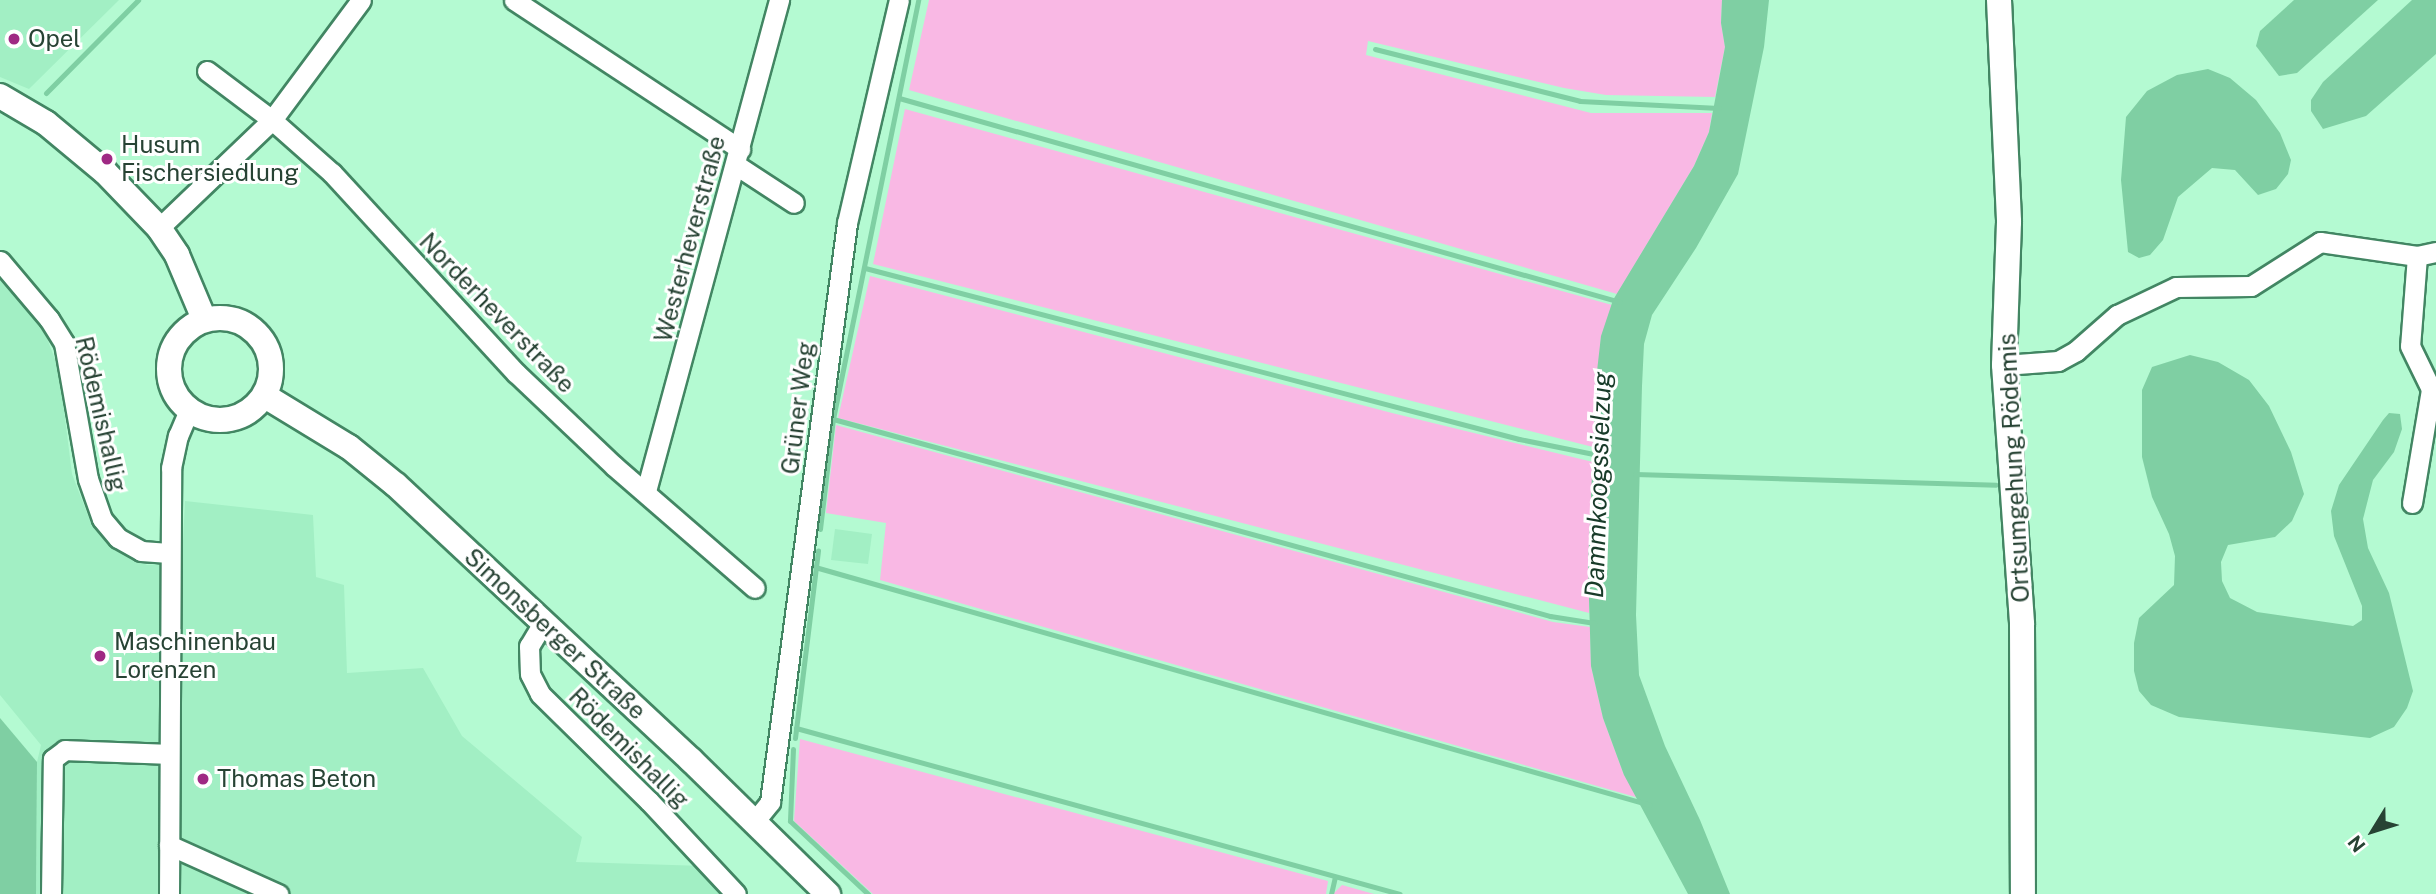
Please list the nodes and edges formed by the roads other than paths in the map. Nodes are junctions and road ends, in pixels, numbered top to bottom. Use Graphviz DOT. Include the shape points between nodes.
graph roads {
  1 [pos="361,0"];
  2 [pos="514,0"];
  3 [pos="779,0"];
  4 [pos="899,0"];
  5 [pos="1999,0"];
  6 [pos="207,71"];
  7 [pos="0,96"];
  8 [pos="272,120"];
  9 [pos="738,157"];
  10 [pos="794,203"];
  11 [pos="159,228"];
  12 [pos="2436,251"];
  13 [pos="2417,256"];
  14 [pos="0,261"];
  15 [pos="204,319"];
  16 [pos="2004,365"];
  17 [pos="2434,389"];
  18 [pos="265,396"];
  19 [pos="189,410"];
  20 [pos="646,491"];
  21 [pos="2412,503"];
  22 [pos="169,553"];
  23 [pos="755,588"];
  24 [pos="543,623"];
  25 [pos="169,754"];
  26 [pos="754,821"];
  27 [pos="169,845"];
  28 [pos="51,894"];
  29 [pos="169,894"];
  30 [pos="278,894"];
  31 [pos="736,894"];
  32 [pos="828,894"];
  33 [pos="2023,894"];
  1 -- 8 [label="street"];
  2 -- 9 [label="street"];
  3 -- 9 [label="street, Westerheverstraße"];
  4 -- 26 [label="street, Grüner Weg" via="847,223 770,802"];
  5 -- 16 [label="main road, Ortsumgehung Rödemis" via="2009,222"];
  6 -- 8 [label="street, Norderheverstraße"];
  7 -- 11 [label="main road" via="46,122 105,172"];
  8 -- 11 [label="street"];
  8 -- 20 [label="street, Norderheverstraße" via="332,173 516,373"];
  9 -- 10 [label="street"];
  9 -- 20 [label="street, Westerheverstraße"];
  11 -- 15 [label="main road" via="177,255"];
  12 -- 13 [label="street"];
  13 -- 16 [label="street" via="2320,242 2251,286 2176,287 2117,315 2059,361"];
  13 -- 17 [label="street" via="2410,346"];
  14 -- 22 [label="street, Rödemishallig" via="64,343 88,479 102,519 118,538 141,551"];
  15 -- 18 [label="main road" via="243,323 258,335 268,351 271,370"];
  15 -- 19 [label="main road" via="177,342 169,359 169,378 176,396"];
  16 -- 33 [label="main road, Ortsumgehung Rödemis" via="2022,624"];
  17 -- 21 [label="street"];
  18 -- 19 [label="main road" via="243,415 224,420"];
  18 -- 24 [label="main road, Simonsberger Straße" via="349,447 396,485"];
  19 -- 22 [label="street" via="172,468"];
  20 -- 23 [label="street, Norderheverstraße"];
  22 -- 25 [label="street"];
  24 -- 26 [label="main road, Simonsberger Straße"];
  24 -- 31 [label="street, Rödemishallig" via="528,646 530,674 540,694"];
  25 -- 27 [label="street"];
  25 -- 28 [label="street" via="65,750 53,760"];
  26 -- 32 [label="main road, Simonsberger Straße"];
  27 -- 29 [label="street"];
  27 -- 30 [label="street"];
}
